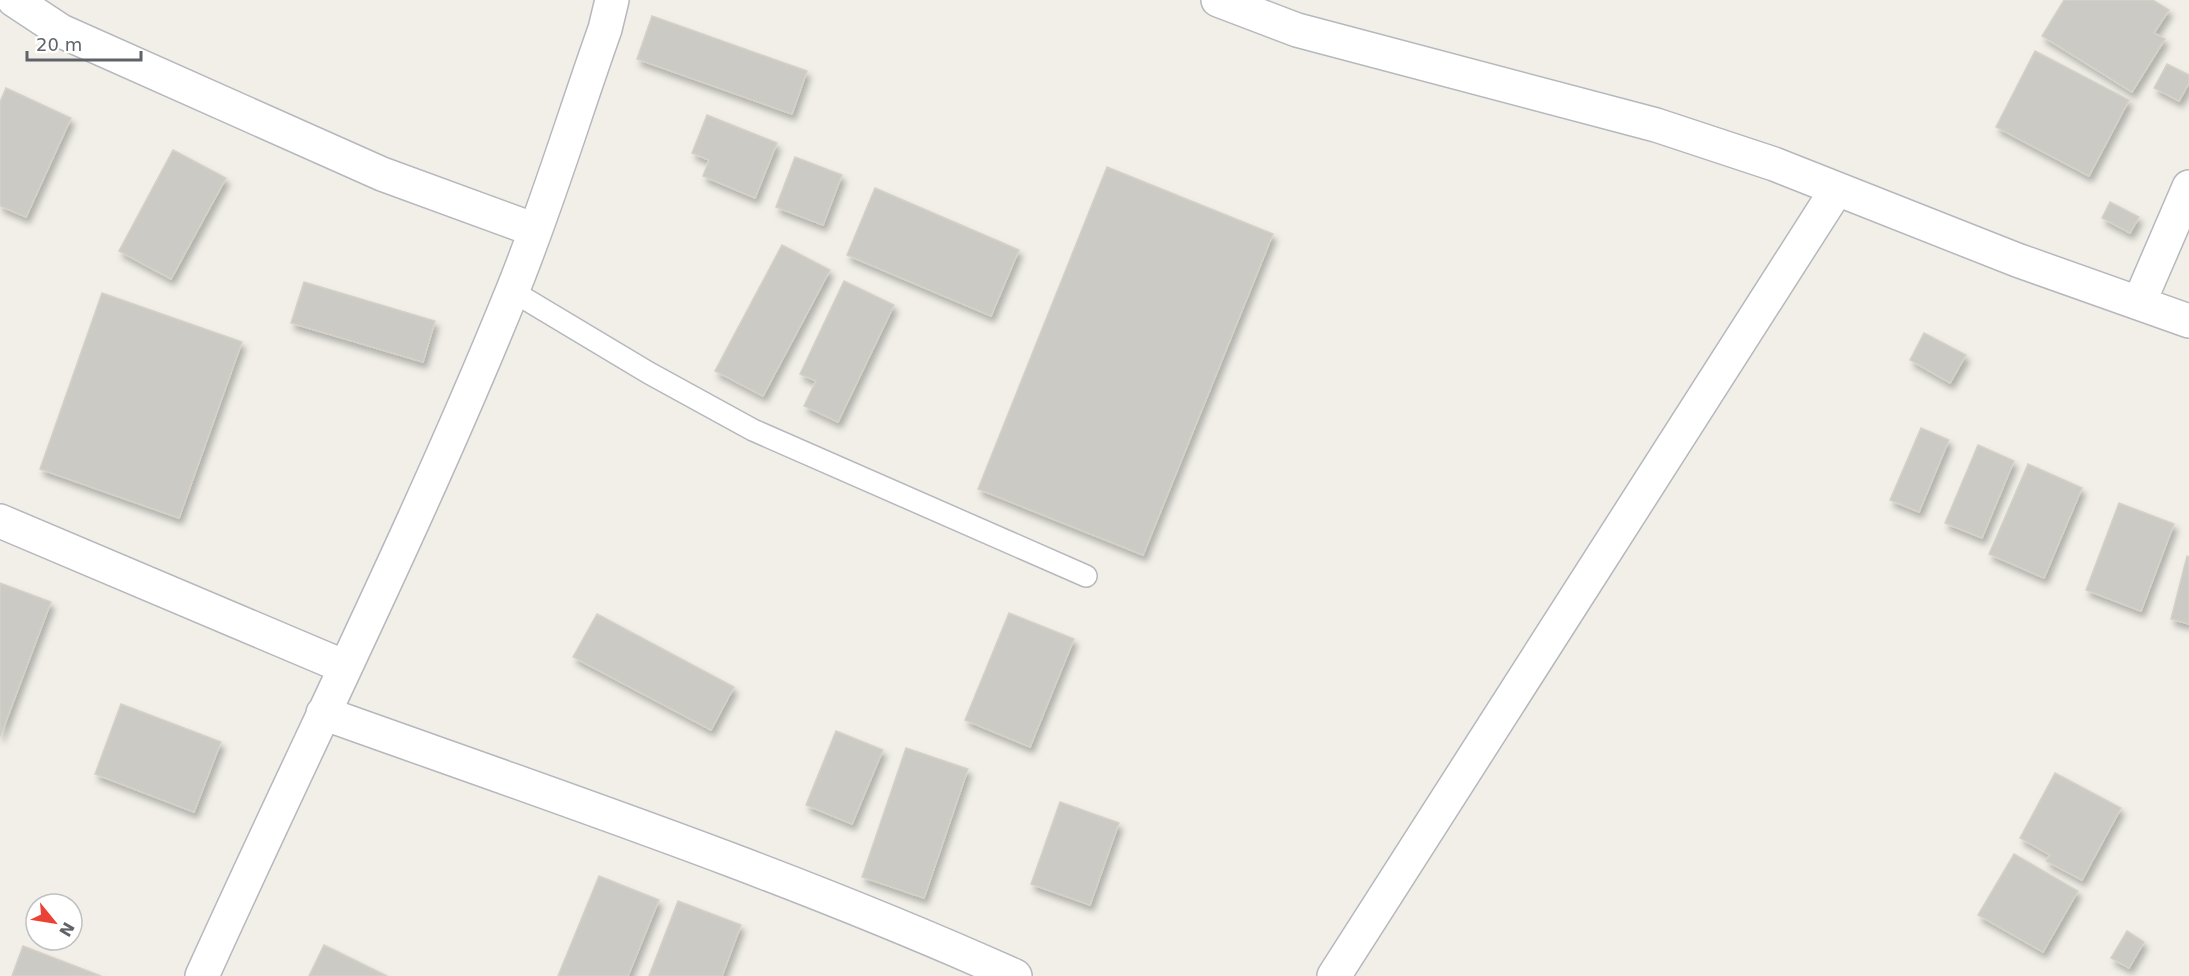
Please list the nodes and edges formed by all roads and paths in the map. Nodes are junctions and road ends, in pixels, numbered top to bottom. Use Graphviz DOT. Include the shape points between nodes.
graph roads {
  1 [pos="14,0"];
  2 [pos="612,0"];
  3 [pos="1218,0"];
  4 [pos="2189,187"];
  5 [pos="1837,189"];
  6 [pos="535,230"];
  7 [pos="512,291"];
  8 [pos="2139,303"];
  9 [pos="2189,321"];
  10 [pos="0,521"];
  11 [pos="1086,576"];
  12 [pos="345,667"];
  13 [pos="324,713"];
  14 [pos="202,976"];
  15 [pos="1015,976"];
  16 [pos="1334,976"];
  1 -- 6 [label="street" via="61,31 381,174"];
  2 -- 6 [label="street"];
  3 -- 5 [label="street" via="1298,30 1656,125"];
  4 -- 8 [label="street"];
  5 -- 8 [label="street"];
  5 -- 16 [label="street"];
  6 -- 7 [label="street"];
  7 -- 11 [label="lane" via="649,374 753,430"];
  7 -- 12 [label="street" via="406,540"];
  8 -- 9 [label="street"];
  10 -- 12 [label="street"];
  12 -- 13 [label="street"];
  13 -- 14 [label="street"];
  13 -- 15 [label="street" via="646,828 939,942"];
}
